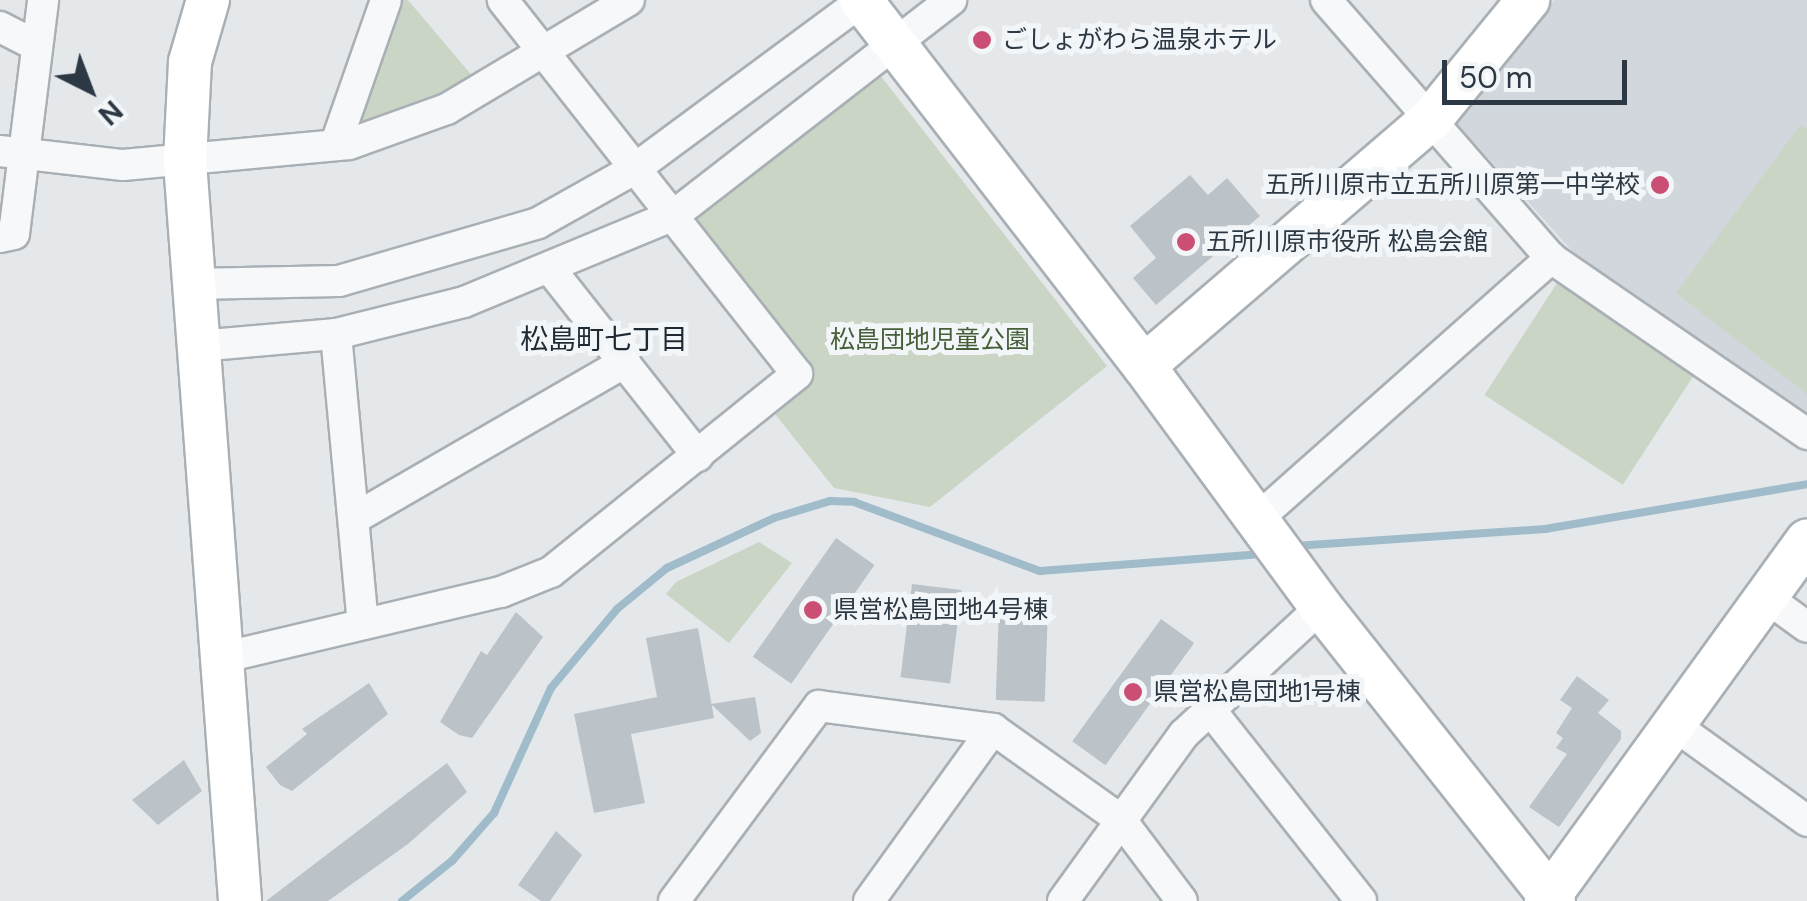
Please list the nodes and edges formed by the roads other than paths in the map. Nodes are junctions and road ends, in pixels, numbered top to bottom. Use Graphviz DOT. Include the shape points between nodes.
graph roads {
  1 [pos="43,0"];
  2 [pos="208,0"];
  3 [pos="386,0"];
  4 [pos="503,0"];
  5 [pos="629,0"];
  6 [pos="862,0"];
  7 [pos="951,0"];
  8 [pos="1326,0"];
  9 [pos="1528,0"];
  10 [pos="0,27"];
  11 [pos="895,40"];
  12 [pos="34,44"];
  13 [pos="548,54"];
  14 [pos="1431,119"];
  15 [pos="336,143"];
  16 [pos="11,154"];
  17 [pos="185,162"];
  18 [pos="636,168"];
  19 [pos="674,214"];
  20 [pos="0,237"];
  21 [pos="448,254"];
  22 [pos="1551,258"];
  23 [pos="551,270"];
  24 [pos="193,284"];
  25 [pos="464,302"];
  26 [pos="336,334"];
  27 [pos="198,346"];
  28 [pos="625,362"];
  29 [pos="1144,366"];
  30 [pos="1807,434"];
  31 [pos="698,456"];
  32 [pos="355,518"];
  33 [pos="1260,526"];
  34 [pos="1807,540"];
  35 [pos="1767,598"];
  36 [pos="1321,607"];
  37 [pos="363,624"];
  38 [pos="1807,627"];
  39 [pos="221,658"];
  40 [pos="1208,707"];
  41 [pos="1674,725"];
  42 [pos="993,729"];
  43 [pos="1121,820"];
  44 [pos="1807,821"];
  45 [pos="1550,899"];
  46 [pos="240,901"];
  47 [pos="674,901"];
  48 [pos="869,901"];
  49 [pos="1063,901"];
  50 [pos="1182,901"];
  51 [pos="1361,901"];
  1 -- 12 [label="street"];
  2 -- 17 [label="street" via="190,62"];
  3 -- 15 [label="street"];
  4 -- 13 [label="street"];
  5 -- 13 [label="street"];
  6 -- 11 [label="street"];
  6 -- 18 [label="street"];
  7 -- 11 [label="street"];
  8 -- 14 [label="street"];
  9 -- 14 [label="street"];
  10 -- 12 [label="street"];
  11 -- 19 [label="street"];
  11 -- 29 [label="street"];
  12 -- 16 [label="street"];
  13 -- 15 [label="street" via="446,109"];
  13 -- 18 [label="street"];
  14 -- 22 [label="street"];
  14 -- 29 [label="street"];
  15 -- 17 [label="street"];
  16 -- 17 [label="street"];
  16 -- 20 [label="street" via="14,234"];
  17 -- 24 [label="street"];
  18 -- 19 [label="street"];
  18 -- 21 [label="street" via="538,223"];
  19 -- 23 [label="street"];
  19 -- 31 [label="street" via="796,374"];
  21 -- 24 [label="street" via="340,280"];
  21 -- 25 [label="street"];
  22 -- 30 [label="street"];
  22 -- 33 [label="street"];
  23 -- 25 [label="street"];
  23 -- 28 [label="street"];
  24 -- 27 [label="street"];
  25 -- 26 [label="street"];
  26 -- 27 [label="street"];
  26 -- 32 [label="street"];
  27 -- 39 [label="street"];
  28 -- 31 [label="street"];
  28 -- 32 [label="street"];
  29 -- 33 [label="street"];
  31 -- 37 [label="street" via="552,572 502,592"];
  32 -- 37 [label="street"];
  33 -- 36 [label="street"];
  34 -- 35 [label="street"];
  35 -- 38 [label="street"];
  35 -- 41 [label="street"];
  36 -- 40 [label="street"];
  36 -- 45 [label="street"];
  37 -- 39 [label="street"];
  39 -- 46 [label="street"];
  40 -- 43 [label="street"];
  40 -- 51 [label="street"];
  41 -- 44 [label="street"];
  41 -- 45 [label="street"];
  42 -- 43 [label="street"];
  42 -- 47 [label="street" via="819,706"];
  42 -- 48 [label="street"];
  43 -- 49 [label="street"];
  43 -- 50 [label="street"];
}
